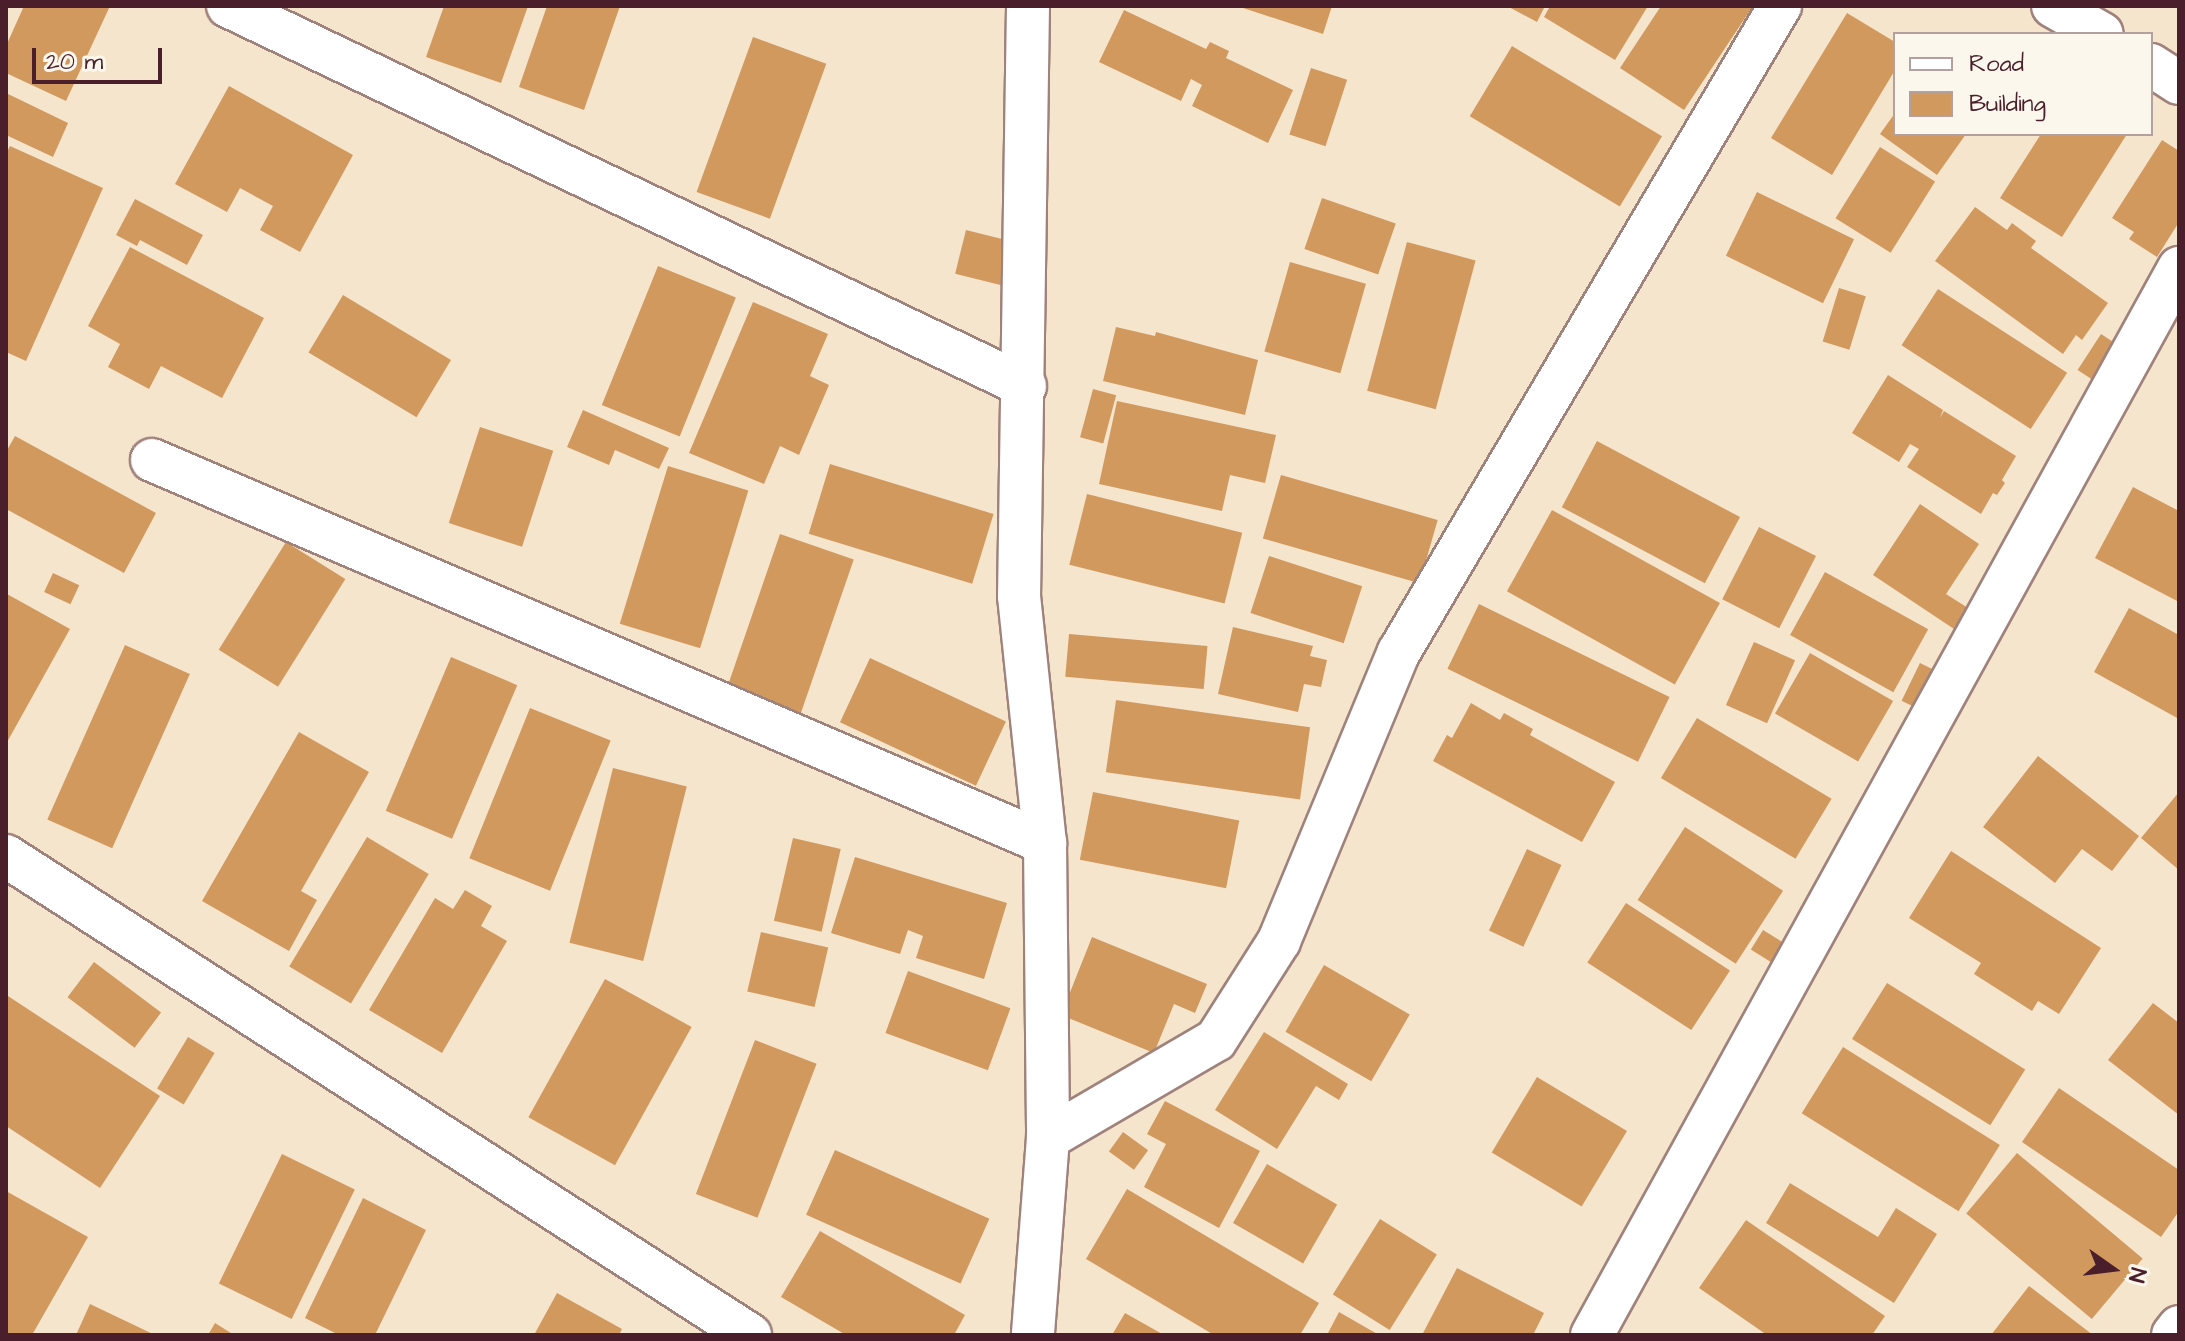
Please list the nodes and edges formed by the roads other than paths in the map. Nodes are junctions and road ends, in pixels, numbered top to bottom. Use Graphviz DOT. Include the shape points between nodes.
graph roads {
  1 [pos="228,6"];
  2 [pos="1028,6"];
  3 [pos="1780,6"];
  4 [pos="2053,6"];
  5 [pos="2098,32"];
  6 [pos="2153,66"];
  7 [pos="2179,83"];
  8 [pos="2179,268"];
  9 [pos="1025,386"];
  10 [pos="152,460"];
  11 [pos="1045,843"];
  12 [pos="6,856"];
  13 [pos="1048,1138"];
  14 [pos="2179,1327"];
  15 [pos="731,1330"];
  16 [pos="1033,1335"];
  17 [pos="1592,1335"];
  18 [pos="2173,1335"];
  1 -- 9 [label="street"];
  2 -- 9 [label="street"];
  3 -- 13 [label="street" via="1399,652 1279,941 1216,1040"];
  4 -- 5 [label="street"];
  6 -- 7 [label="street"];
  8 -- 17 [label="street"];
  9 -- 11 [label="street" via="1019,596"];
  10 -- 11 [label="street"];
  11 -- 13 [label="street"];
  12 -- 15 [label="street"];
  13 -- 16 [label="street"];
  14 -- 18 [label="street"];
}
